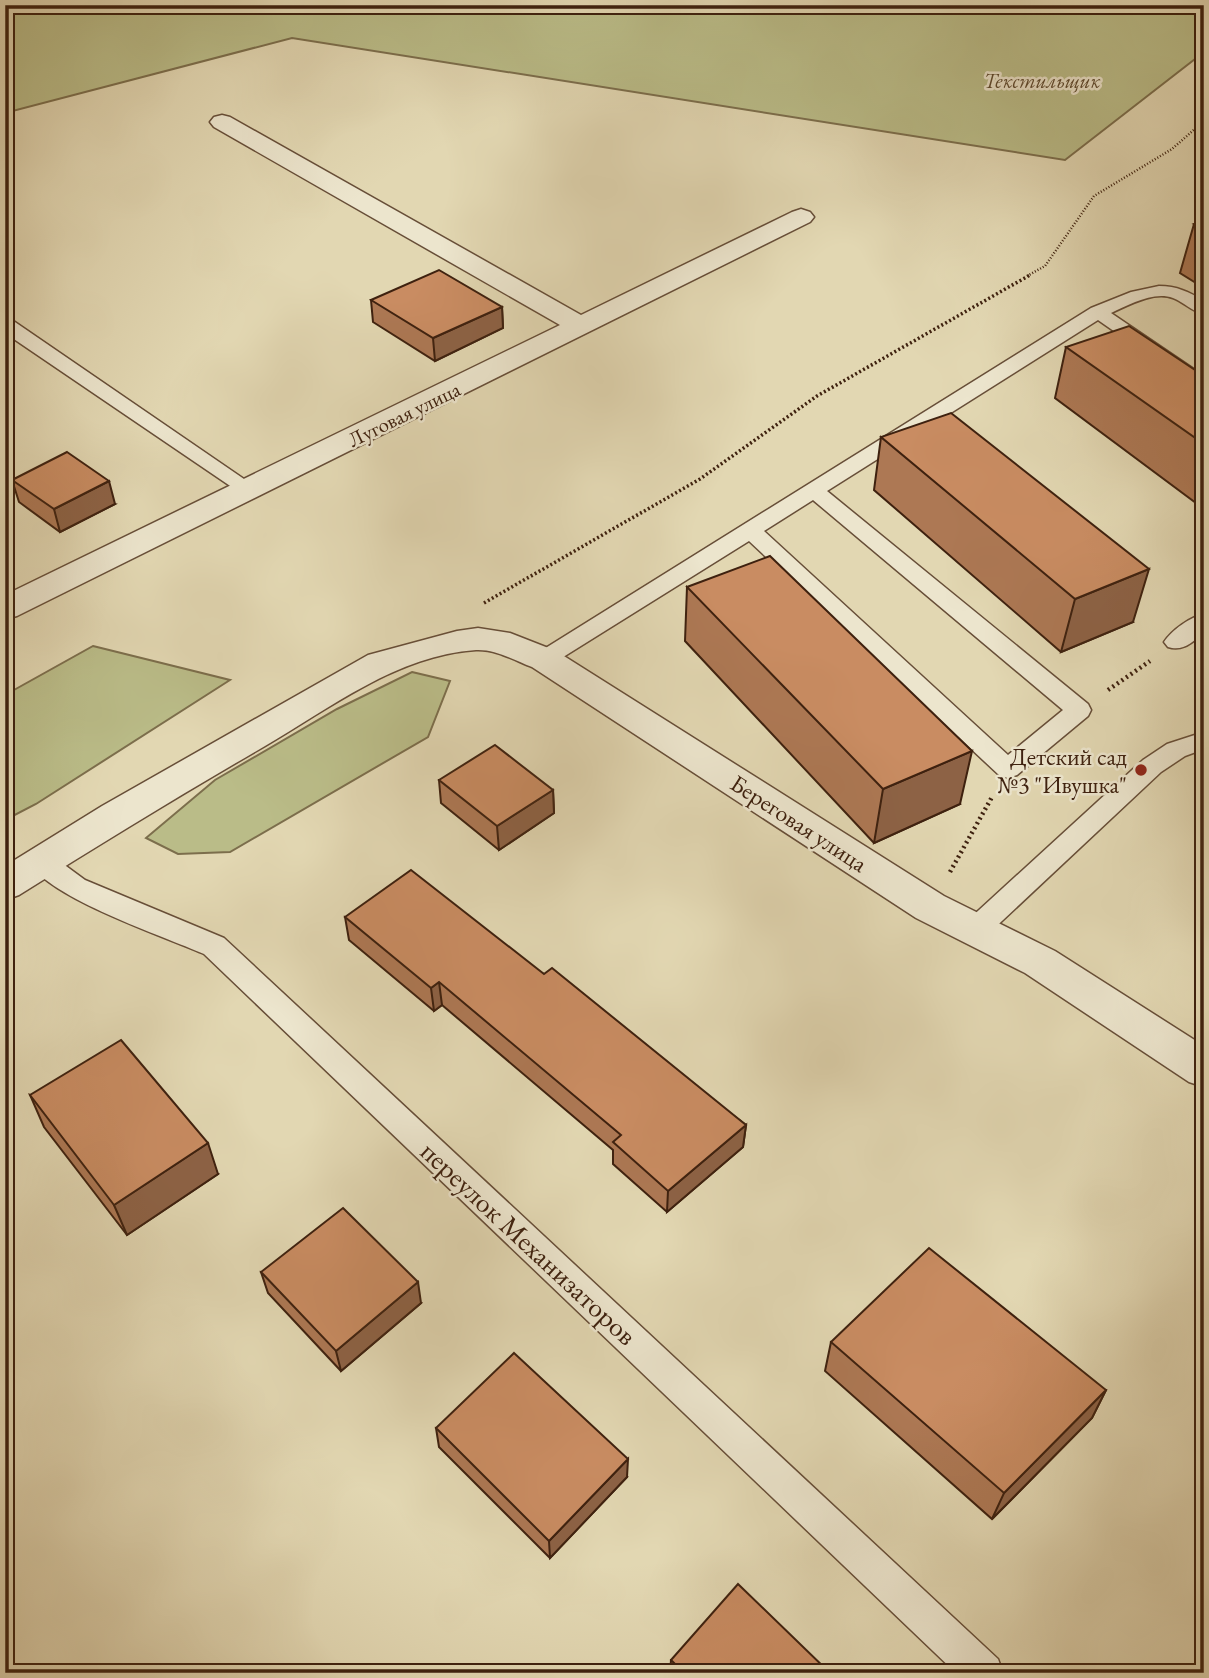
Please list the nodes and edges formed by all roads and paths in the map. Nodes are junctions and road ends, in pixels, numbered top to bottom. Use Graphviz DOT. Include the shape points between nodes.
graph roads {
  1 [pos="1204,121"];
  2 [pos="222,122"];
  3 [pos="801,217"];
  4 [pos="1204,310"];
  5 [pos="1098,312"];
  6 [pos="5,324"];
  7 [pos="580,326"];
  8 [pos="1204,385"];
  9 [pos="812,489"];
  10 [pos="249,491"];
  11 [pos="750,530"];
  12 [pos="5,608"];
  13 [pos="474,609"];
  14 [pos="1204,621"];
  15 [pos="1176,642"];
  16 [pos="544,659"];
  17 [pos="1079,710"];
  18 [pos="1204,740"];
  19 [pos="1008,769"];
  20 [pos="42,862"];
  21 [pos="5,885"];
  22 [pos="930,907"];
  23 [pos="977,928"];
  24 [pos="1204,1069"];
  25 [pos="984,1673"];
  1 -- 13 [label="path" via="1172,149 1094,196 1045,265 817,396 699,479"];
  2 -- 7 [label="street"];
  3 -- 7 [label="street, Луговая улица"];
  4 -- 5 [label="lane" via="1178,293 1154,293"];
  5 -- 8 [label="lane"];
  5 -- 9 [label="lane"];
  6 -- 10 [label="lane"];
  7 -- 10 [label="street, Луговая улица"];
  9 -- 11 [label="lane"];
  9 -- 17 [label="lane"];
  10 -- 12 [label="street, Луговая улица"];
  11 -- 16 [label="lane"];
  11 -- 19 [label="lane"];
  14 -- 15 [label="lane"];
  15 -- 17 [label="path"];
  16 -- 20 [label="street, Береговая улица" via="498,640 478,639 380,663"];
  16 -- 22 [label="street, Береговая улица"];
  17 -- 19 [label="lane"];
  18 -- 23 [label="lane" via="1176,750 1152,766"];
  19 -- 22 [label="path"];
  20 -- 21 [label="street, Береговая улица"];
  20 -- 25 [label="lane, переулок Механизаторов" via="75,887 214,946"];
  22 -- 23 [label="street, Береговая улица"];
  23 -- 24 [label="street, Береговая улица" via="1040,962"];
}
